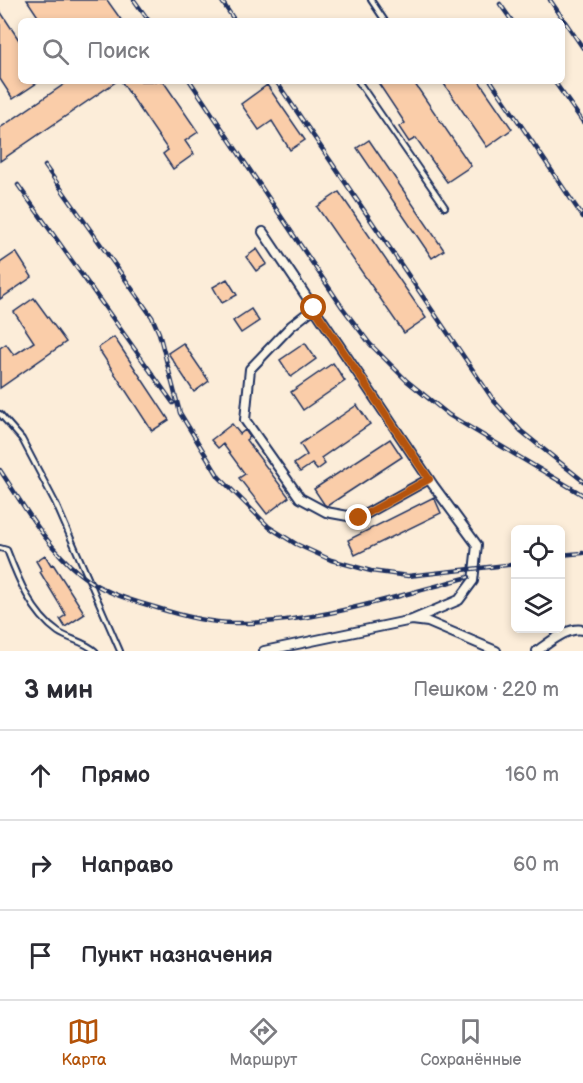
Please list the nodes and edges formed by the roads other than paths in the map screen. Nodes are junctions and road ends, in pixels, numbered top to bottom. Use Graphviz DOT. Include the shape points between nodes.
graph roads {
  1 [pos="371,0"];
  2 [pos="383,18"];
  3 [pos="360,84"];
  4 [pos="445,207"];
  5 [pos="263,232"];
  6 [pos="314,308"];
  7 [pos="0,414"];
  8 [pos="429,479"];
  9 [pos="0,548"];
  10 [pos="412,620"];
  11 [pos="583,630"];
  12 [pos="95,651"];
  13 [pos="120,651"];
  14 [pos="264,651"];
  15 [pos="496,651"];
  16 [pos="537,651"];
  1 -- 2 [label="lane"];
  3 -- 4 [label="lane"];
  5 -- 6 [label="street"];
  6 -- 8 [label="street"];
  6 -- 8 [label="street" via="250,369 245,420 300,498 326,512 359,518"];
  7 -- 13 [label="lane" via="22,440 55,502"];
  8 -- 10 [label="street" via="477,545 473,581 459,600"];
  9 -- 12 [label="lane" via="7,550 18,580 41,616 58,632 88,644"];
  10 -- 14 [label="street"];
  10 -- 15 [label="street" via="428,622"];
  11 -- 16 [label="street" via="578,628 562,635"];
}
